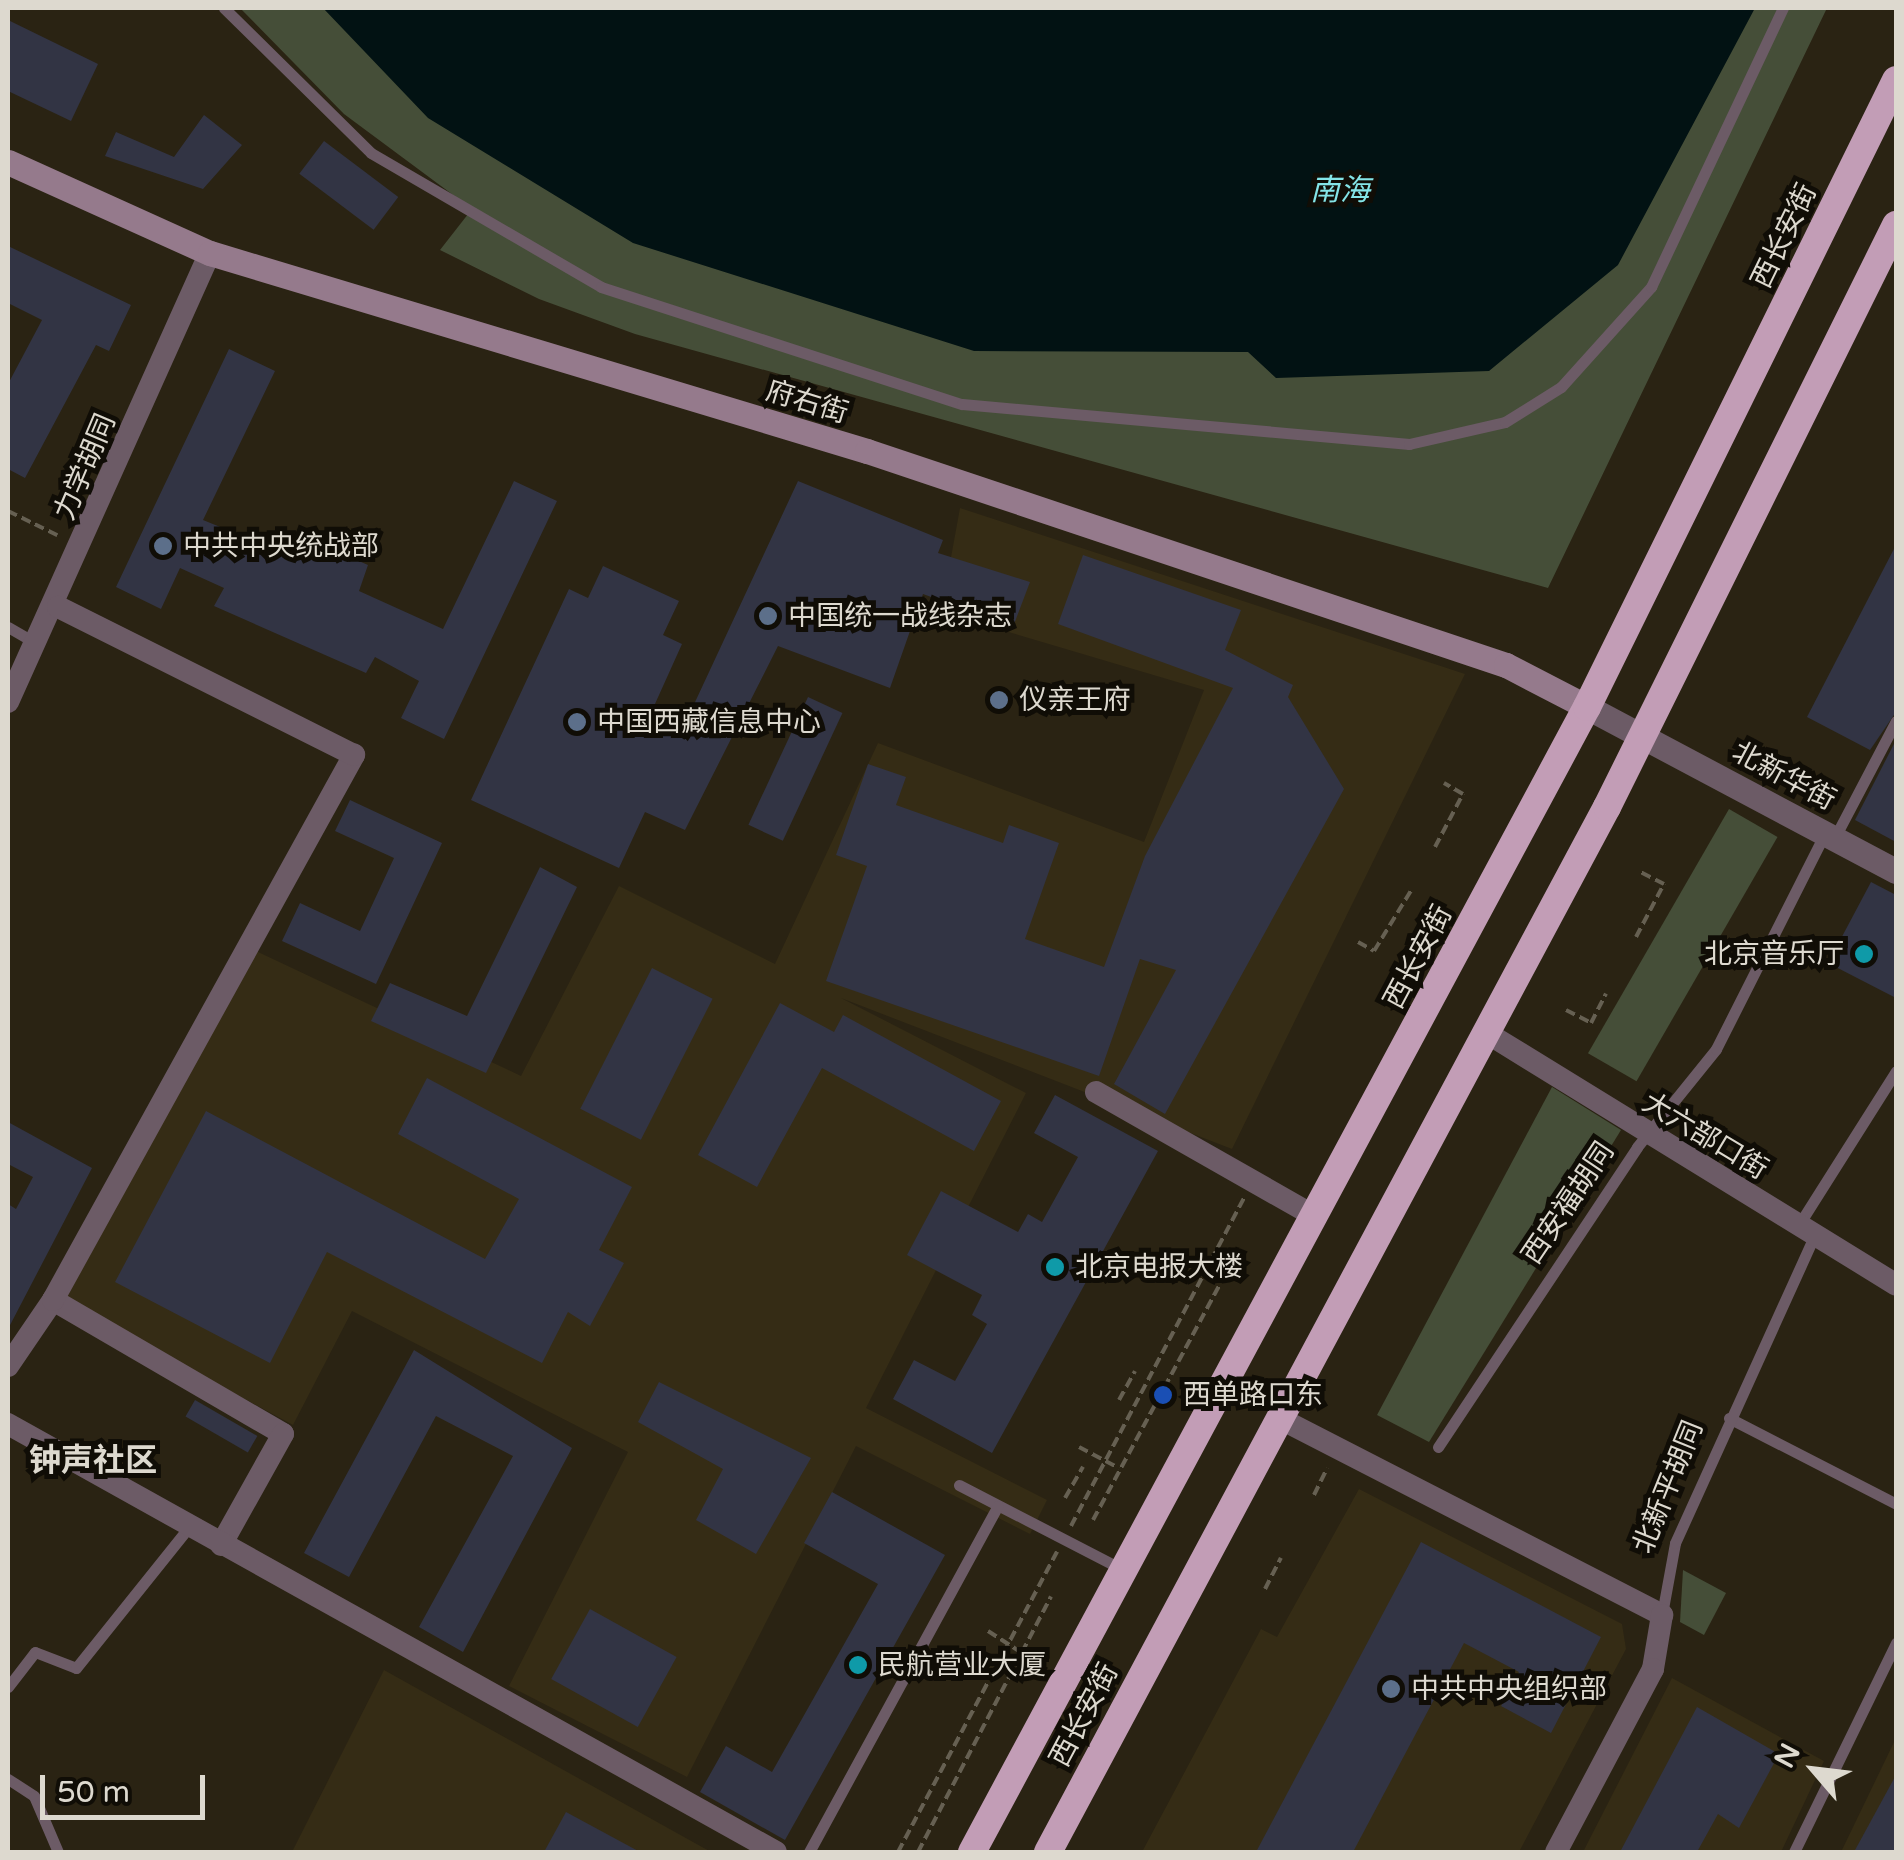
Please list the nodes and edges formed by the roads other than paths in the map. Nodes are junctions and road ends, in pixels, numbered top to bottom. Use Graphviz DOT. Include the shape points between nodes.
graph roads {
  1 [pos="224,8"];
  2 [pos="1783,8"];
  3 [pos="1896,80"];
  4 [pos="8,162"];
  5 [pos="1896,225"];
  6 [pos="210,253"];
  7 [pos="58,607"];
  8 [pos="8,628"];
  9 [pos="38,644"];
  10 [pos="8,702"];
  11 [pos="1587,707"];
  12 [pos="1896,721"];
  13 [pos="1644,736"];
  14 [pos="1830,835"];
  15 [pos="1896,871"];
  16 [pos="1487,1033"];
  17 [pos="1896,1071"];
  18 [pos="1096,1092"];
  19 [pos="1645,1136"];
  20 [pos="1316,1217"];
  21 [pos="1806,1231"];
  22 [pos="1896,1284"];
  23 [pos="53,1300"];
  24 [pos="8,1366"];
  25 [pos="1279,1418"];
  26 [pos="1729,1418"];
  27 [pos="8,1424"];
  28 [pos="1438,1447"];
  29 [pos="959,1486"];
  30 [pos="1896,1504"];
  31 [pos="998,1506"];
  32 [pos="189,1527"];
  33 [pos="221,1545"];
  34 [pos="1126,1570"];
  35 [pos="1662,1615"];
  36 [pos="1896,1642"];
  37 [pos="9,1691"];
  38 [pos="8,1779"];
  39 [pos="58,1852"];
  40 [pos="776,1852"];
  41 [pos="809,1852"];
  42 [pos="972,1852"];
  43 [pos="1048,1852"];
  44 [pos="1556,1852"];
  45 [pos="1794,1852"];
  1 -- 2 [label="lane" via="371,152 601,287 962,404 1409,444 1505,422 1561,387 1652,287"];
  3 -- 11 [label="highway, 西长安街"];
  4 -- 6 [label="main road, 府右街"];
  5 -- 13 [label="highway, 西长安街"];
  6 -- 7 [label="street, 力学胡同"];
  6 -- 11 [label="main road, 府右街" via="886,457 1506,665"];
  7 -- 9 [label="street, 力学胡同"];
  7 -- 23 [label="street" via="354,755"];
  8 -- 9 [label="lane"];
  9 -- 10 [label="street, 力学胡同"];
  11 -- 13 [label="street, 北新华街"];
  11 -- 20 [label="highway, 西长安街"];
  12 -- 14 [label="lane, 西安福胡同"];
  13 -- 14 [label="street, 北新华街"];
  13 -- 16 [label="highway, 西长安街"];
  14 -- 15 [label="street, 北新华街"];
  14 -- 19 [label="lane, 西安福胡同" via="1716,1048"];
  16 -- 19 [label="street, 大六部口街"];
  16 -- 25 [label="highway, 西长安街"];
  17 -- 21 [label="lane, 北新平胡同"];
  18 -- 20 [label="street"];
  19 -- 21 [label="street, 大六部口街"];
  19 -- 28 [label="lane, 西安福胡同"];
  20 -- 34 [label="highway, 西长安街"];
  21 -- 22 [label="street, 大六部口街"];
  21 -- 26 [label="lane, 北新平胡同"];
  23 -- 24 [label="street"];
  23 -- 33 [label="street" via="283,1434"];
  25 -- 35 [label="street"];
  25 -- 43 [label="highway, 西长安街"];
  26 -- 30 [label="lane, 北新平胡同"];
  26 -- 35 [label="lane, 北新平胡同" via="1675,1543"];
  27 -- 32 [label="street"];
  29 -- 31 [label="lane"];
  31 -- 34 [label="lane"];
  31 -- 41 [label="lane"];
  32 -- 33 [label="street"];
  32 -- 37 [label="lane" via="76,1668 35,1652"];
  33 -- 40 [label="street"];
  34 -- 42 [label="highway, 西长安街"];
  35 -- 44 [label="street, 北新平胡同" via="1653,1669"];
  36 -- 45 [label="lane"];
  38 -- 39 [label="lane" via="34,1796"];
}
